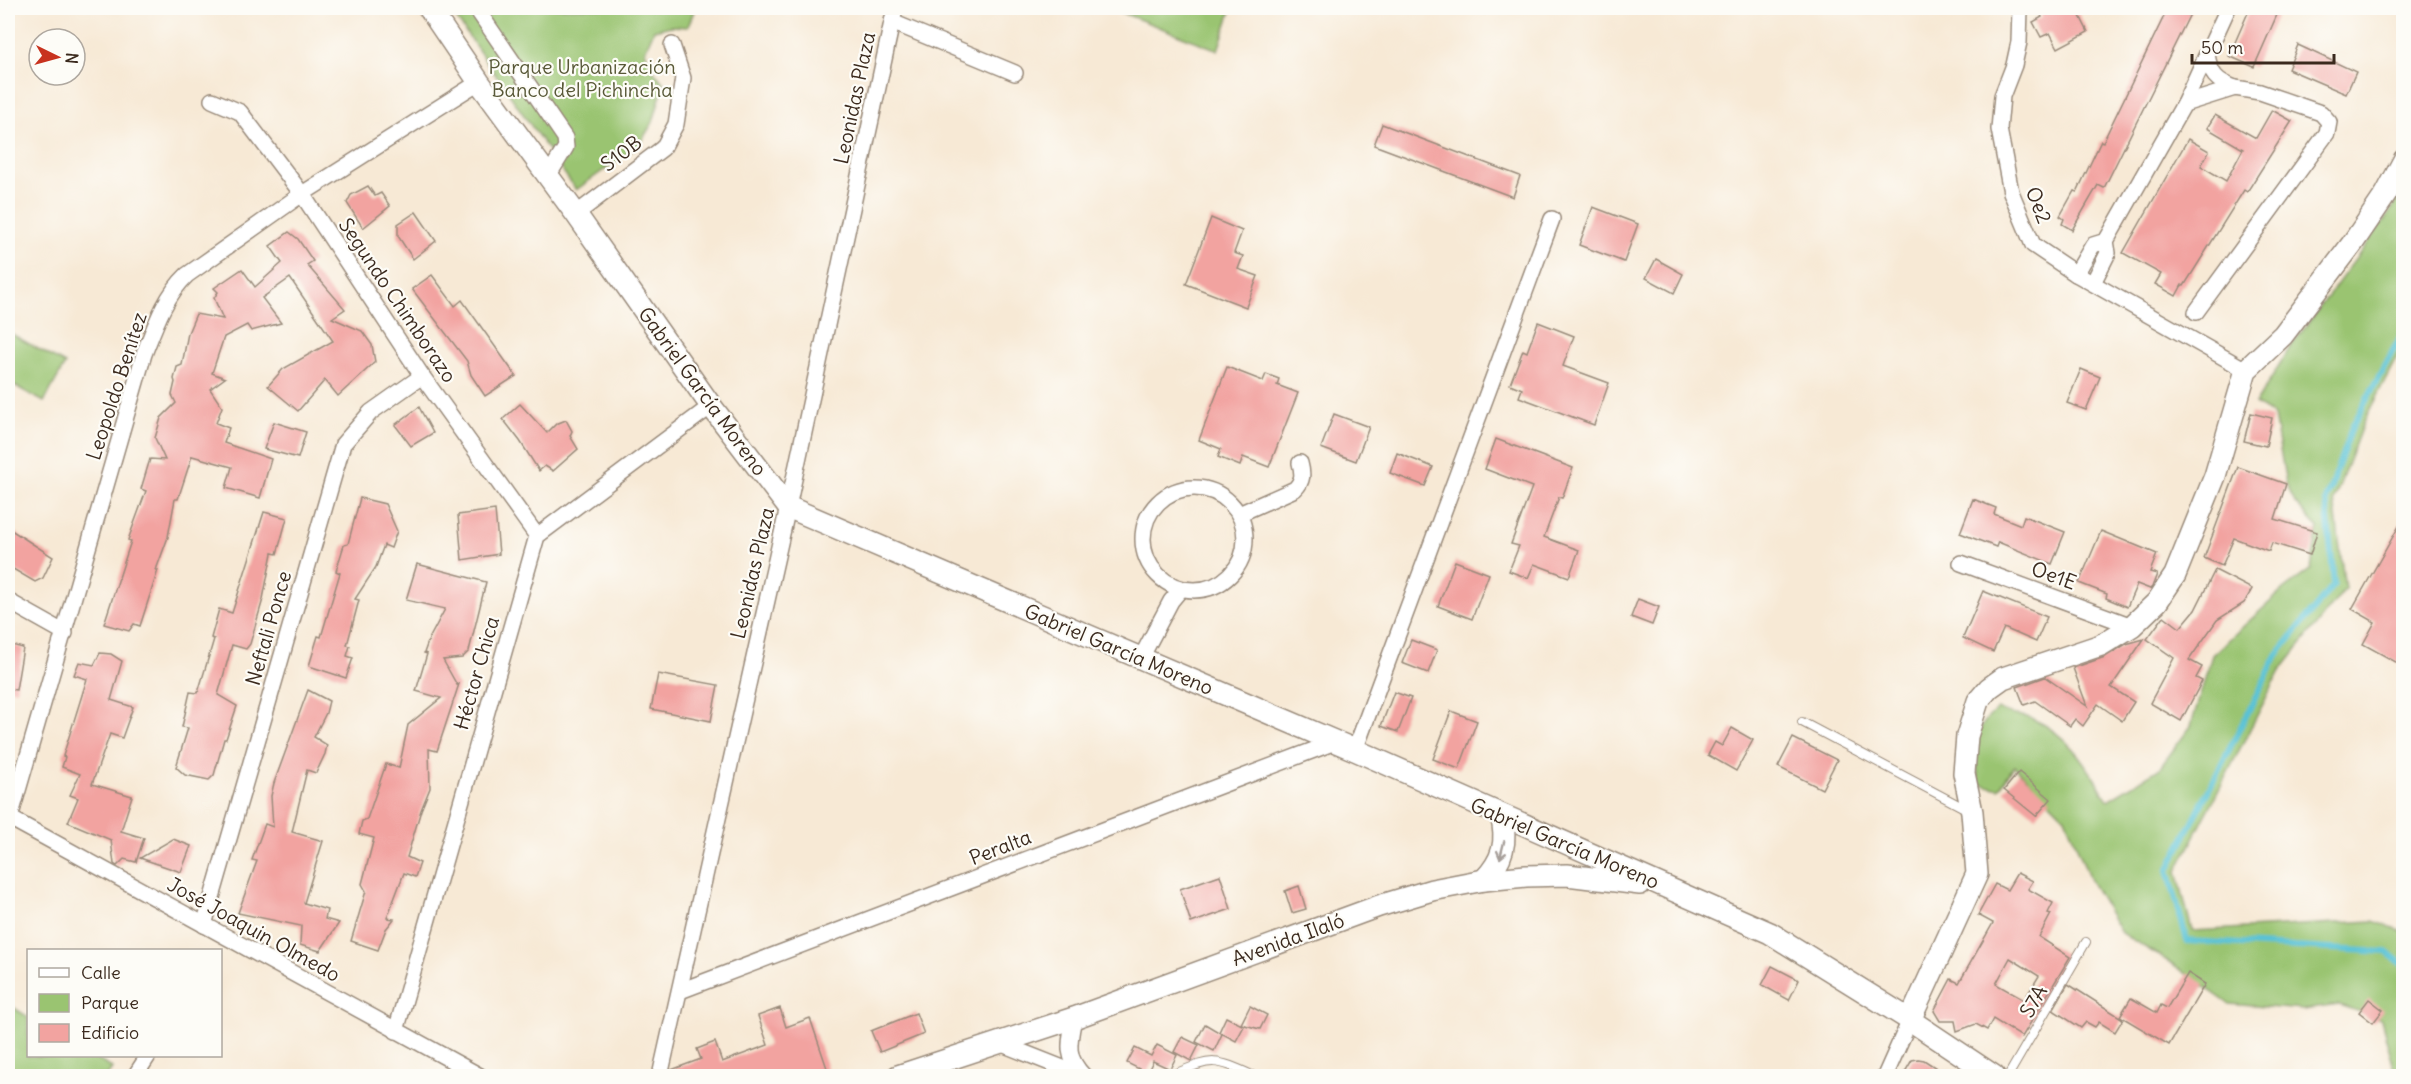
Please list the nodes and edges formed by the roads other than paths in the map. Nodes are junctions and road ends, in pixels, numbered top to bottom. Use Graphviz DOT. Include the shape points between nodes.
graph roads {
  1 [pos="429,8"];
  2 [pos="476,8"];
  3 [pos="2020,8"];
  4 [pos="2228,8"];
  5 [pos="894,15"];
  6 [pos="672,45"];
  7 [pos="2207,54"];
  8 [pos="1015,73"];
  9 [pos="479,82"];
  10 [pos="2235,88"];
  11 [pos="212,100"];
  12 [pos="2184,104"];
  13 [pos="2403,160"];
  14 [pos="548,176"];
  15 [pos="302,194"];
  16 [pos="576,214"];
  17 [pos="1552,219"];
  18 [pos="2106,241"];
  19 [pos="2076,273"];
  20 [pos="2093,283"];
  21 [pos="2196,312"];
  22 [pos="2246,370"];
  23 [pos="422,376"];
  24 [pos="711,406"];
  25 [pos="1300,463"];
  26 [pos="788,507"];
  27 [pos="1239,514"];
  28 [pos="537,536"];
  29 [pos="1961,563"];
  30 [pos="1181,589"];
  31 [pos="8,601"];
  32 [pos="2132,626"];
  33 [pos="65,633"];
  34 [pos="1141,658"];
  35 [pos="1802,722"];
  36 [pos="1335,742"];
  37 [pos="1355,750"];
  38 [pos="1972,812"];
  39 [pos="1501,816"];
  40 [pos="8,818"];
  41 [pos="1484,880"];
  42 [pos="1690,896"];
  43 [pos="204,925"];
  44 [pos="2086,942"];
  45 [pos="680,991"];
  46 [pos="1074,1018"];
  47 [pos="1910,1020"];
  48 [pos="396,1030"];
  49 [pos="997,1042"];
  50 [pos="147,1057"];
  51 [pos="665,1070"];
  52 [pos="135,1077"];
  53 [pos="480,1077"];
  54 [pos="897,1077"];
  55 [pos="1084,1077"];
  56 [pos="1169,1077"];
  57 [pos="1254,1077"];
  58 [pos="1885,1077"];
  59 [pos="1994,1077"];
  60 [pos="2008,1077"];
  1 -- 9 [label="street, Gabriel García Moreno"];
  2 -- 14 [label="street" via="565,138 566,147"];
  3 -- 19 [label="street, Oe2" via="2019,42 2002,96 1999,129 2011,192 2033,245"];
  4 -- 7 [label="street"];
  5 -- 8 [label="street"];
  5 -- 26 [label="street, Leonidas Plaza"];
  6 -- 16 [label="street, S10B" via="682,78 676,124 663,148"];
  7 -- 10 [label="street" via="2215,78"];
  7 -- 12 [label="street"];
  9 -- 14 [label="street, Gabriel García Moreno"];
  9 -- 15 [label="street, Leopoldo Benítez"];
  10 -- 12 [label="street"];
  10 -- 21 [label="street" via="2260,92 2321,113 2329,122 2327,133"];
  11 -- 15 [label="street, Segundo Chimborazo" via="240,112"];
  12 -- 18 [label="street"];
  13 -- 22 [label="street" via="2386,194 2352,244 2283,334"];
  14 -- 16 [label="street, Gabriel García Moreno"];
  15 -- 23 [label="street, Segundo Chimborazo"];
  15 -- 33 [label="street, Leopoldo Benítez" via="187,275 165,304 144,354"];
  16 -- 24 [label="street, Gabriel García Moreno"];
  17 -- 37 [label="street"];
  18 -- 19 [label="street" via="2093,245"];
  18 -- 20 [label="street" via="2108,253"];
  19 -- 20 [label="street, Oe2"];
  20 -- 22 [label="street, Oe2"];
  22 -- 32 [label="street" via="2215,476 2175,575 2157,602"];
  23 -- 28 [label="street, Segundo Chimborazo"];
  23 -- 43 [label="street, Neftali Ponce" via="371,412 343,444"];
  24 -- 26 [label="street, Gabriel García Moreno"];
  24 -- 28 [label="street"];
  25 -- 27 [label="street" via="1300,485"];
  26 -- 34 [label="street, Gabriel García Moreno"];
  26 -- 45 [label="street, Leonidas Plaza"];
  27 -- 30 [label="street" via="1245,543 1241,561 1230,576 1216,586 1198,591"];
  27 -- 30 [label="street" via="1212,490 1193,487 1175,491 1148,515 1144,551 1151,568 1164,581"];
  28 -- 48 [label="street, Héctor Chica"];
  29 -- 32 [label="street, Oe1E"];
  30 -- 34 [label="street"];
  31 -- 33 [label="street"];
  32 -- 38 [label="street" via="2101,645 2003,678 1989,688 1978,701 1967,736 1965,773"];
  33 -- 40 [label="street, Leopoldo Benítez"];
  34 -- 36 [label="street, Gabriel García Moreno"];
  35 -- 38 [label="lane"];
  36 -- 37 [label="street, Gabriel García Moreno"];
  36 -- 45 [label="street, Peralta"];
  37 -- 39 [label="street, Gabriel García Moreno"];
  38 -- 47 [label="street" via="1977,874"];
  39 -- 41 [label="street, one-way" via="1504,851 1497,867"];
  39 -- 42 [label="street, Gabriel García Moreno"];
  40 -- 43 [label="street, José Joaquin Olmedo"];
  41 -- 42 [label="street, Avenida Ilaló" via="1567,875 1609,878"];
  41 -- 46 [label="street, Avenida Ilaló" via="1379,906"];
  42 -- 47 [label="street, Gabriel García Moreno" via="1770,933"];
  43 -- 48 [label="street, José Joaquin Olmedo"];
  44 -- 60 [label="lane, S7A"];
  45 -- 51 [label="street, Leonidas Plaza"];
  46 -- 49 [label="street, Avenida Ilaló"];
  46 -- 55 [label="street" via="1069,1042 1074,1066"];
  47 -- 58 [label="street"];
  47 -- 59 [label="street, Gabriel García Moreno"];
  48 -- 53 [label="street, José Joaquin Olmedo"];
  49 -- 54 [label="street, Avenida Ilaló"];
  49 -- 55 [label="street"];
  50 -- 52 [label="street"];
  56 -- 57 [label="lane" via="1215,1060"];
}
